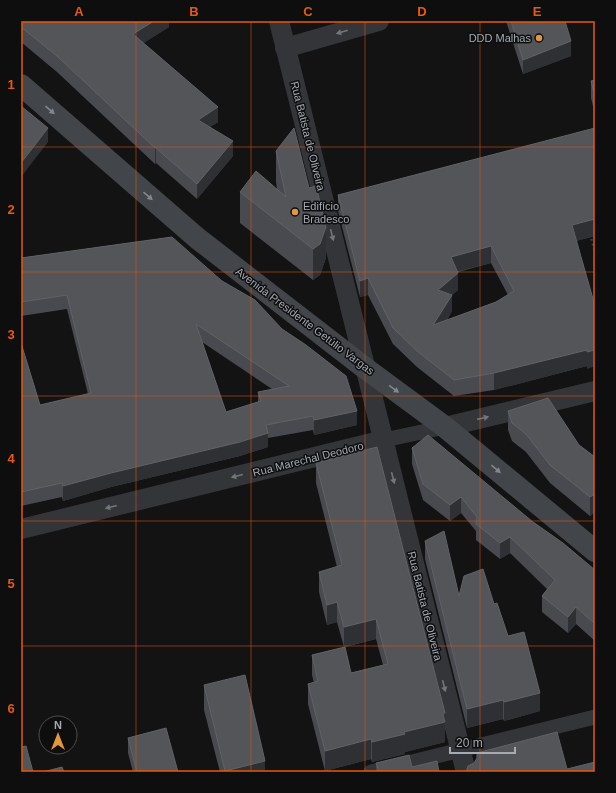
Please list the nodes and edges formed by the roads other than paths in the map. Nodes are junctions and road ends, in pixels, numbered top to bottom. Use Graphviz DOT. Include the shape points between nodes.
graph roads {
  1 [pos="279,21"];
  2 [pos="379,21"];
  3 [pos="285,48"];
  4 [pos="21,85"];
  5 [pos="365,368"];
  6 [pos="595,391"];
  7 [pos="445,427"];
  8 [pos="384,440"];
  9 [pos="21,529"];
  10 [pos="595,551"];
  11 [pos="595,718"];
  12 [pos="460,750"];
  13 [pos="372,772"];
  14 [pos="466,772"];
  1 -- 3 [label="street, Rua Batista de Oliveira"];
  2 -- 3 [label="street, one-way"];
  3 -- 5 [label="street, Rua Batista de Oliveira, one-way"];
  4 -- 5 [label="main road, Avenida Presidente Getúlio Vargas, one-way" via="189,240"];
  5 -- 7 [label="main road, Avenida Presidente Getúlio Vargas, one-way"];
  5 -- 8 [label="street, Rua Batista de Oliveira"];
  7 -- 6 [label="street, Rua Marechal Deodoro, one-way"];
  7 -- 8 [label="street, Rua Marechal Deodoro"];
  7 -- 10 [label="main road, Avenida Presidente Getúlio Vargas, one-way"];
  8 -- 9 [label="street, Rua Marechal Deodoro, one-way"];
  8 -- 12 [label="street, Rua Batista de Oliveira, one-way"];
  11 -- 12 [label="street"];
  12 -- 13 [label="street"];
  12 -- 14 [label="street, Rua Batista de Oliveira"];
}
